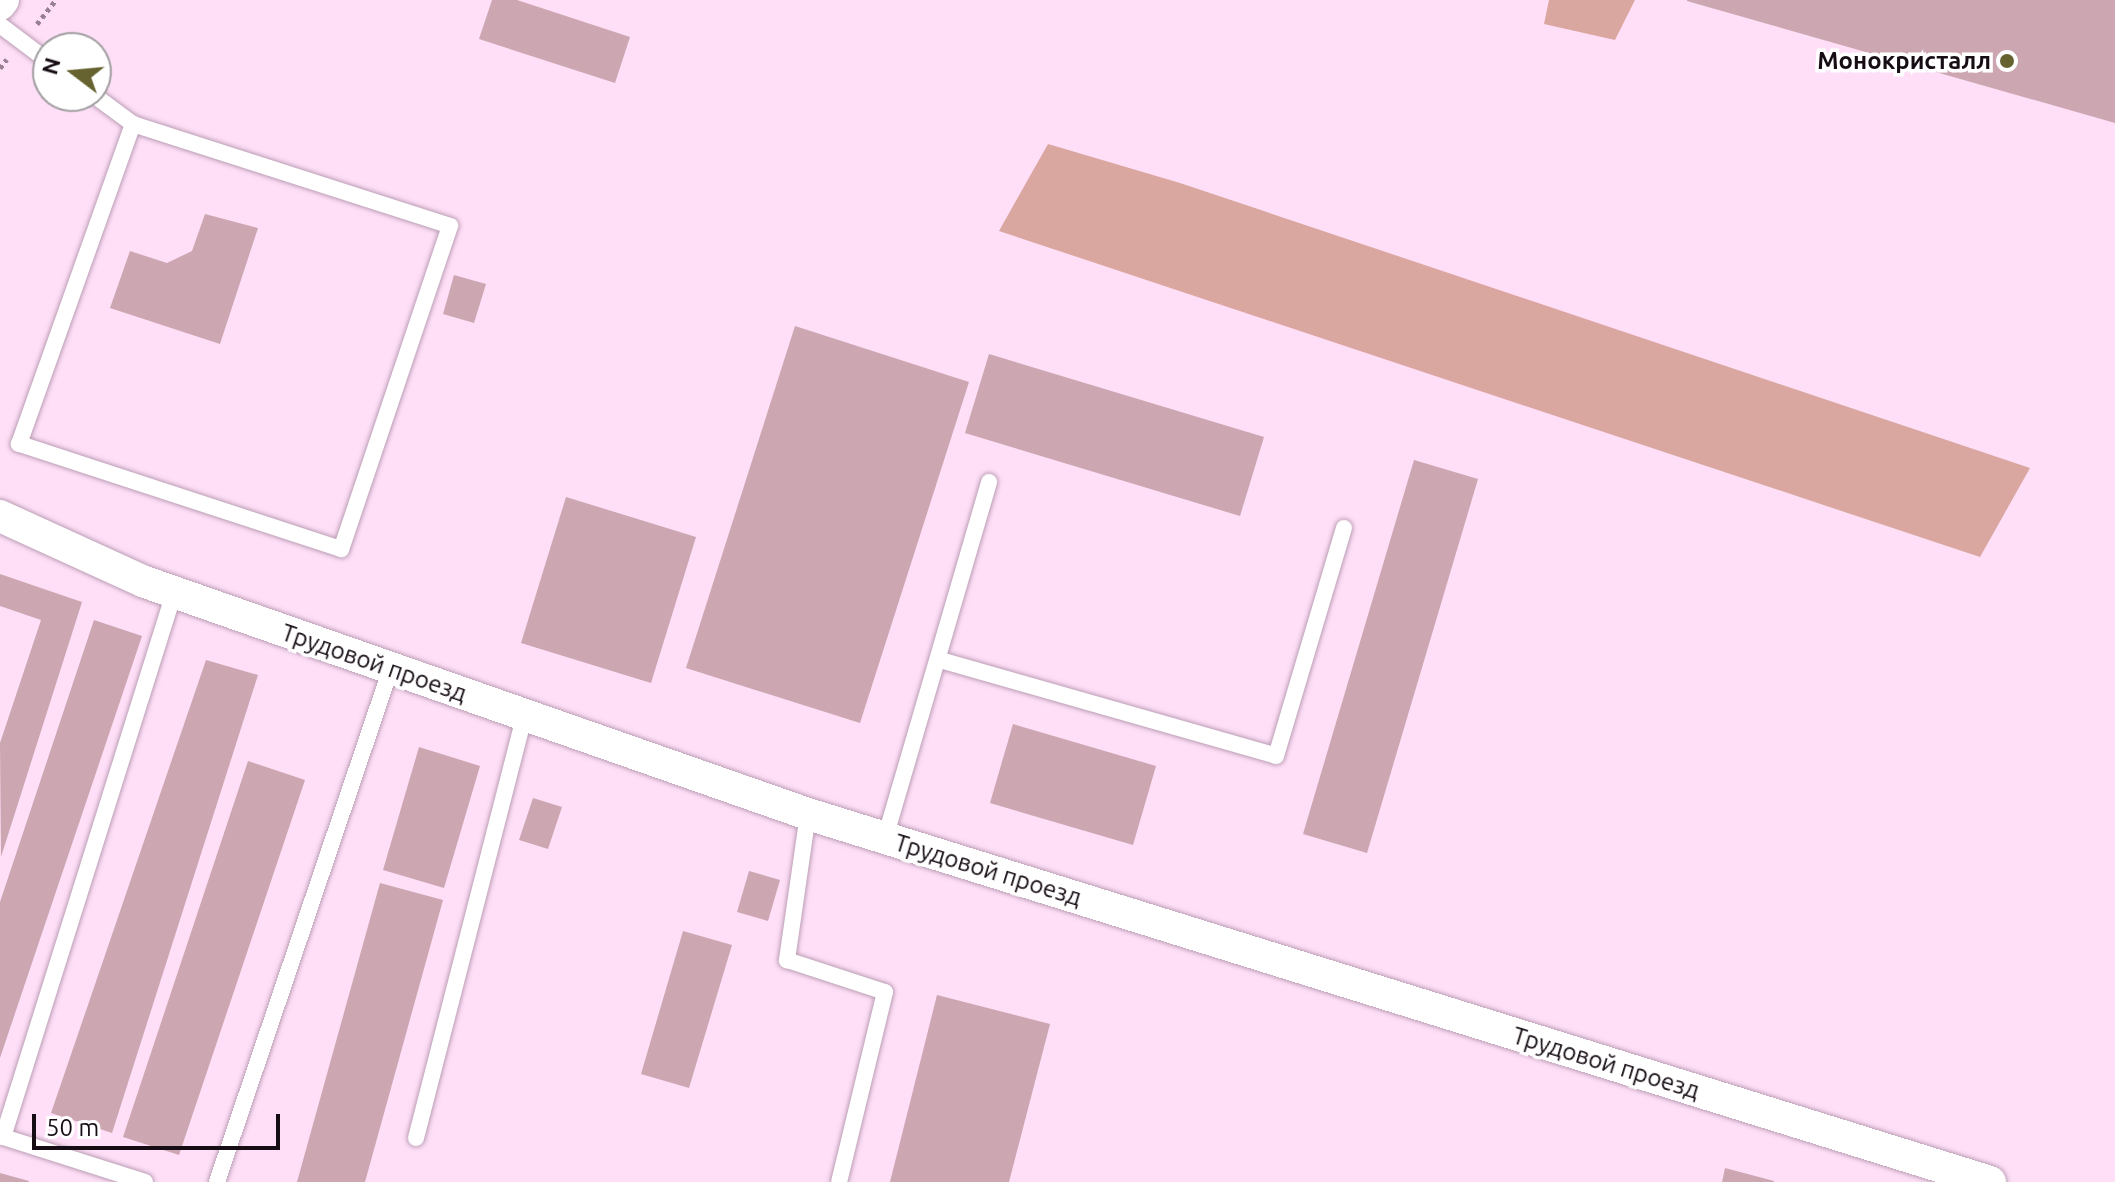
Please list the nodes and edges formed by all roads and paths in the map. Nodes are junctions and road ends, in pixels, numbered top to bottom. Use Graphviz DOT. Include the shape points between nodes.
graph roads {
  1 [pos="0,25"];
  2 [pos="32,49"];
  3 [pos="112,109"];
  4 [pos="133,124"];
  5 [pos="989,482"];
  6 [pos="0,516"];
  7 [pos="1344,528"];
  8 [pos="174,593"];
  9 [pos="940,660"];
  10 [pos="391,668"];
  11 [pos="525,715"];
  12 [pos="808,814"];
  13 [pos="885,838"];
  14 [pos="416,1138"];
  15 [pos="1937,1174"];
  16 [pos="145,1182"];
  17 [pos="217,1182"];
  18 [pos="839,1182"];
  19 [pos="1990,1182"];
  1 -- 2 [label="lane"];
  3 -- 4 [label="lane"];
  4 -- 4 [label="lane" via="450,226 341,549 19,444"];
  5 -- 9 [label="lane"];
  6 -- 8 [label="street, Трудовой проезд"];
  7 -- 9 [label="lane" via="1276,756"];
  8 -- 10 [label="street, Трудовой проезд"];
  8 -- 16 [label="lane" via="3,1137"];
  9 -- 13 [label="lane"];
  10 -- 11 [label="street, Трудовой проезд"];
  10 -- 17 [label="lane"];
  11 -- 12 [label="street, Трудовой проезд"];
  11 -- 14 [label="lane"];
  12 -- 13 [label="street, Трудовой проезд"];
  12 -- 18 [label="lane" via="787,960 885,992"];
  13 -- 15 [label="street, Трудовой проезд"];
  15 -- 19 [label="street, Трудовой проезд"];
}
